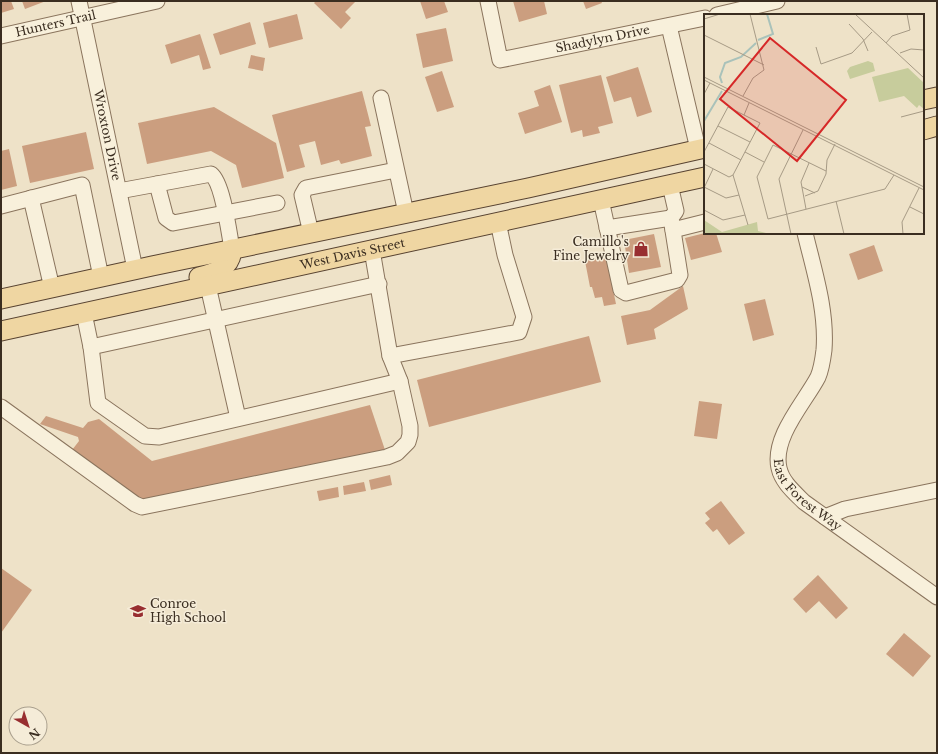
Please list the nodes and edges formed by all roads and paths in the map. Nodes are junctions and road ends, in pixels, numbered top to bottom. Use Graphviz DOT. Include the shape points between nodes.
graph roads {
  1 [pos="79,1"];
  2 [pos="157,1"];
  3 [pos="488,1"];
  4 [pos="777,1"];
  5 [pos="721,14"];
  6 [pos="83,18"];
  7 [pos="704,18"];
  8 [pos="669,26"];
  9 [pos="1,36"];
  10 [pos="937,97"];
  11 [pos="381,98"];
  12 [pos="924,100"];
  13 [pos="937,126"];
  14 [pos="924,130"];
  15 [pos="702,148"];
  16 [pos="396,170"];
  17 [pos="704,177"];
  18 [pos="158,184"];
  19 [pos="670,185"];
  20 [pos="119,191"];
  21 [pos="510,192"];
  22 [pos="31,198"];
  23 [pos="601,200"];
  24 [pos="277,203"];
  25 [pos="1,206"];
  26 [pos="569,207"];
  27 [pos="226,213"];
  28 [pos="406,213"];
  29 [pos="498,222"];
  30 [pos="704,222"];
  31 [pos="672,224"];
  32 [pos="607,228"];
  33 [pos="311,233"];
  34 [pos="805,234"];
  35 [pos="232,249"];
  36 [pos="372,250"];
  37 [pos="135,269"];
  38 [pos="101,277"];
  39 [pos="379,284"];
  40 [pos="208,286"];
  41 [pos="52,288"];
  42 [pos="2,295"];
  43 [pos="84,313"];
  44 [pos="47,321"];
  45 [pos="215,321"];
  46 [pos="1,331"];
  47 [pos="91,347"];
  48 [pos="390,356"];
  49 [pos="400,381"];
  50 [pos="1,407"];
  51 [pos="238,418"];
  52 [pos="937,490"];
  53 [pos="825,517"];
  54 [pos="937,597"];
  1 -- 6 [label="street, Wroxton Drive"];
  2 -- 6 [label="street, Hunters Trail"];
  3 -- 8 [label="street, Shadylyn Drive" via="500,60"];
  4 -- 5 [label="street"];
  6 -- 9 [label="street, Hunters Trail"];
  6 -- 20 [label="street, Wroxton Drive"];
  7 -- 8 [label="street, Shadylyn Drive"];
  8 -- 15 [label="street"];
  10 -- 12 [label="main road"];
  11 -- 16 [label="street"];
  13 -- 14 [label="main road"];
  15 -- 21 [label="main road"];
  15 -- 26 [label="main road" via="692,166 684,170 586,194"];
  16 -- 28 [label="street"];
  16 -- 33 [label="street" via="306,188 302,195"];
  17 -- 19 [label="main road, West Davis Street"];
  18 -- 20 [label="street"];
  18 -- 27 [label="street" via="211,174 216,177"];
  18 -- 27 [label="street" via="166,218 173,223"];
  19 -- 23 [label="main road, West Davis Street"];
  19 -- 31 [label="street" via="676,211"];
  20 -- 37 [label="street, Wroxton Drive"];
  21 -- 28 [label="main road"];
  21 -- 36 [label="main road" via="489,206 383,231 375,238"];
  22 -- 25 [label="street"];
  22 -- 38 [label="street" via="82,186"];
  22 -- 41 [label="street"];
  23 -- 26 [label="main road, West Davis Street"];
  23 -- 32 [label="street"];
  24 -- 27 [label="street"];
  26 -- 29 [label="main road, West Davis Street"];
  27 -- 35 [label="street"];
  28 -- 33 [label="main road"];
  29 -- 36 [label="main road, West Davis Street"];
  29 -- 48 [label="street" via="524,317 519,332"];
  30 -- 31 [label="street"];
  31 -- 32 [label="street"];
  31 -- 32 [label="street" via="680,275 677,280 626,293 621,290"];
  33 -- 35 [label="main road"];
  34 -- 53 [label="street, East Forest Way" via="823,310 824,350 818,376 788,424 779,451 779,468 788,486"];
  35 -- 37 [label="main road"];
  35 -- 44 [label="main road" via="232,257 228,264 215,273 69,306"];
  36 -- 39 [label="street"];
  36 -- 40 [label="main road, West Davis Street"];
  37 -- 38 [label="main road"];
  38 -- 41 [label="main road"];
  39 -- 45 [label="street"];
  39 -- 48 [label="street"];
  40 -- 43 [label="main road, West Davis Street"];
  40 -- 45 [label="street"];
  41 -- 42 [label="main road"];
  43 -- 44 [label="main road, West Davis Street"];
  43 -- 47 [label="street"];
  44 -- 46 [label="main road, West Davis Street"];
  45 -- 47 [label="street"];
  45 -- 51 [label="street"];
  47 -- 51 [label="street" via="98,403 144,436 159,437"];
  48 -- 49 [label="street"];
  49 -- 50 [label="street" via="410,435 408,442 397,453 146,507 135,504"];
  49 -- 51 [label="street"];
  52 -- 53 [label="street" via="845,509"];
  53 -- 54 [label="street, East Forest Way"];
}
